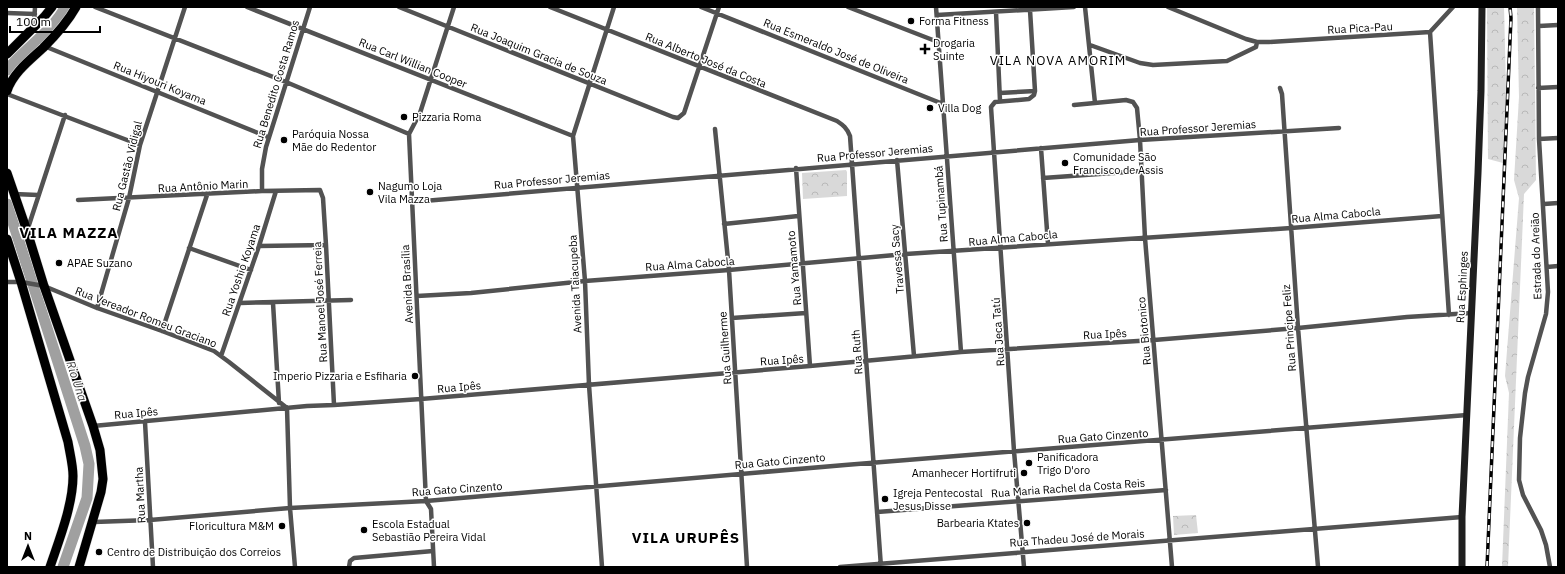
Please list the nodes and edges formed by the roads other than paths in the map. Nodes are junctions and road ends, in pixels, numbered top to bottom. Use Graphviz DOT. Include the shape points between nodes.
graph roads {
  1 [pos="35,7"];
  2 [pos="52,7"];
  3 [pos="76,7"];
  4 [pos="95,7"];
  5 [pos="185,7"];
  6 [pos="247,7"];
  7 [pos="310,7"];
  8 [pos="398,7"];
  9 [pos="454,7"];
  10 [pos="550,7"];
  11 [pos="614,7"];
  12 [pos="701,7"];
  13 [pos="719,7"];
  14 [pos="848,7"];
  15 [pos="936,7"];
  16 [pos="1074,7"];
  17 [pos="1085,7"];
  18 [pos="1168,7"];
  19 [pos="1453,7"];
  20 [pos="1482,7"];
  21 [pos="1538,7"];
  22 [pos="1030,10"];
  23 [pos="996,12"];
  24 [pos="7,13"];
  25 [pos="717,13"];
  26 [pos="35,14"];
  27 [pos="937,16"];
  28 [pos="1558,25"];
  29 [pos="1538,26"];
  30 [pos="34,27"];
  31 [pos="448,27"];
  32 [pos="303,29"];
  33 [pos="606,30"];
  34 [pos="1430,32"];
  35 [pos="175,39"];
  36 [pos="938,42"];
  37 [pos="1256,42"];
  38 [pos="1090,45"];
  39 [pos="44,46"];
  40 [pos="7,54"];
  41 [pos="699,66"];
  42 [pos="432,80"];
  43 [pos="286,82"];
  44 [pos="589,84"];
  45 [pos="1558,86"];
  46 [pos="1280,88"];
  47 [pos="1538,88"];
  48 [pos="7,91"];
  49 [pos="1035,91"];
  50 [pos="158,92"];
  51 [pos="1000,93"];
  52 [pos="7,94"];
  53 [pos="1000,101"];
  54 [pos="1094,103"];
  55 [pos="943,104"];
  56 [pos="1074,105"];
  57 [pos="65,116"];
  58 [pos="1339,128"];
  59 [pos="715,129"];
  60 [pos="1284,131"];
  61 [pos="409,134"];
  62 [pos="573,136"];
  63 [pos="850,136"];
  64 [pos="268,137"];
  65 [pos="1558,138"];
  66 [pos="1540,139"];
  67 [pos="1140,140"];
  68 [pos="140,145"];
  69 [pos="1041,148"];
  70 [pos="995,152"];
  71 [pos="946,156"];
  72 [pos="897,160"];
  73 [pos="852,164"];
  74 [pos="796,168"];
  75 [pos="1141,171"];
  76 [pos="7,173"];
  77 [pos="720,175"];
  78 [pos="1044,178"];
  79 [pos="578,187"];
  80 [pos="262,191"];
  81 [pos="276,191"];
  82 [pos="14,194"];
  83 [pos="38,195"];
  84 [pos="207,195"];
  85 [pos="129,198"];
  86 [pos="323,198"];
  87 [pos="78,200"];
  88 [pos="412,202"];
  89 [pos="1558,203"];
  90 [pos="1544,204"];
  91 [pos="798,216"];
  92 [pos="1442,216"];
  93 [pos="724,224"];
  94 [pos="1291,228"];
  95 [pos="27,231"];
  96 [pos="1145,238"];
  97 [pos="7,239"];
  98 [pos="1048,244"];
  99 [pos="326,245"];
  100 [pos="259,246"];
  101 [pos="189,248"];
  102 [pos="1001,248"];
  103 [pos="953,252"];
  104 [pos="906,254"];
  105 [pos="859,259"];
  106 [pos="11,262"];
  107 [pos="803,263"];
  108 [pos="1558,266"];
  109 [pos="1547,267"];
  110 [pos="251,270"];
  111 [pos="729,270"];
  112 [pos="585,281"];
  113 [pos="7,282"];
  114 [pos="22,282"];
  115 [pos="42,286"];
  116 [pos="417,296"];
  117 [pos="351,300"];
  118 [pos="330,301"];
  119 [pos="240,303"];
  120 [pos="273,303"];
  121 [pos="97,308"];
  122 [pos="806,312"];
  123 [pos="1471,313"];
  124 [pos="1449,315"];
  125 [pos="732,318"];
  126 [pos="1298,328"];
  127 [pos="162,331"];
  128 [pos="1154,340"];
  129 [pos="1008,348"];
  130 [pos="961,352"];
  131 [pos="221,356"];
  132 [pos="914,356"];
  133 [pos="867,361"];
  134 [pos="810,366"];
  135 [pos="736,372"];
  136 [pos="590,385"];
  137 [pos="422,399"];
  138 [pos="279,403"];
  139 [pos="334,405"];
  140 [pos="287,408"];
  141 [pos="1467,415"];
  142 [pos="145,422"];
  143 [pos="93,426"];
  144 [pos="1306,428"];
  145 [pos="1162,440"];
  146 [pos="1014,451"];
  147 [pos="873,462"];
  148 [pos="742,474"];
  149 [pos="597,486"];
  150 [pos="1166,490"];
  151 [pos="1018,500"];
  152 [pos="426,501"];
  153 [pos="290,508"];
  154 [pos="877,512"];
  155 [pos="1462,517"];
  156 [pos="150,520"];
  157 [pos="94,522"];
  158 [pos="1315,530"];
  159 [pos="1170,541"];
  160 [pos="433,551"];
  161 [pos="1022,551"];
  162 [pos="881,565"];
  163 [pos="50,567"];
  164 [pos="79,567"];
  165 [pos="153,567"];
  166 [pos="295,567"];
  167 [pos="349,567"];
  168 [pos="434,567"];
  169 [pos="602,567"];
  170 [pos="747,567"];
  171 [pos="840,567"];
  172 [pos="1024,567"];
  173 [pos="1172,567"];
  174 [pos="1318,567"];
  175 [pos="1462,567"];
  176 [pos="1550,567"];
  1 -- 26 [label="street"];
  2 -- 30 [label="highway"];
  3 -- 39 [label="highway" via="69,20"];
  4 -- 35 [label="street"];
  5 -- 35 [label="street, Rua Gastão Vidigal"];
  6 -- 32 [label="street, Rua Carl Willian Cooper"];
  7 -- 32 [label="street, Rua Benedito Costa Ramos"];
  8 -- 31 [label="street, Rua Joaquim Gracia de Souza"];
  9 -- 31 [label="street"];
  10 -- 33 [label="street, Rua Alberto José da Costa"];
  11 -- 33 [label="street, Avenida Taiacupeba"];
  12 -- 25 [label="street, Rua Esmeraldo José de Oliveira"];
  13 -- 25 [label="street"];
  14 -- 36 [label="street"];
  15 -- 27 [label="street, Rua Tupinambá"];
  16 -- 22 [label="street"];
  17 -- 38 [label="street"];
  18 -- 37 [label="street"];
  19 -- 34 [label="street"];
  20 -- 123 [label="street, Rua Esphinges" via="1481,91"];
  21 -- 29 [label="street, Estrada do Areião"];
  22 -- 23 [label="street"];
  22 -- 49 [label="street"];
  23 -- 27 [label="street"];
  23 -- 51 [label="street"];
  24 -- 26 [label="street"];
  25 -- 41 [label="street"];
  25 -- 55 [label="street, Rua Esmeraldo José de Oliveira"];
  26 -- 30 [label="street"];
  27 -- 36 [label="street, Rua Tupinambá"];
  28 -- 29 [label="street"];
  29 -- 47 [label="street, Estrada do Areião"];
  30 -- 40 [label="highway"];
  31 -- 42 [label="street"];
  31 -- 44 [label="street, Rua Joaquim Gracia de Souza"];
  32 -- 42 [label="street, Rua Carl Willian Cooper"];
  32 -- 43 [label="street, Rua Benedito Costa Ramos"];
  33 -- 41 [label="street, Rua Alberto José da Costa"];
  33 -- 44 [label="street, Avenida Taiacupeba"];
  34 -- 37 [label="street, Rua Pica-Pau"];
  34 -- 92 [label="street, Rua Esphinges"];
  35 -- 43 [label="street"];
  35 -- 50 [label="street, Rua Gastão Vidigal"];
  36 -- 55 [label="street, Rua Tupinambá"];
  37 -- 38 [label="street" via="1256,47 1227,61 1165,65 1140,63"];
  38 -- 54 [label="street"];
  39 -- 48 [label="highway" via="20,70"];
  39 -- 50 [label="street, Rua Hiyouri Koyama"];
  41 -- 44 [label="street, Rua Joaquim Gracia de Souza" via="684,113 678,118"];
  41 -- 63 [label="street, Rua Alberto José da Costa" via="837,121 844,125"];
  42 -- 61 [label="street"];
  42 -- 62 [label="street, Rua Carl Willian Cooper"];
  43 -- 61 [label="street"];
  43 -- 64 [label="street, Rua Benedito Costa Ramos"];
  44 -- 62 [label="street, Avenida Taiacupeba"];
  45 -- 47 [label="street"];
  46 -- 60 [label="street, Rua Principe Feliz"];
  47 -- 66 [label="street, Estrada do Areião"];
  49 -- 51 [label="street"];
  49 -- 53 [label="street" via="1029,99"];
  50 -- 64 [label="street, Rua Hiyouri Koyama"];
  50 -- 68 [label="street, Rua Gastão Vidigal"];
  51 -- 53 [label="street"];
  52 -- 57 [label="street"];
  53 -- 70 [label="street, Rua Jeca Tatú" via="991,107"];
  54 -- 56 [label="street"];
  54 -- 67 [label="street, Rua Biotonico" via="1131,101 1135,105"];
  55 -- 71 [label="street, Rua Tupinambá"];
  57 -- 68 [label="street"];
  57 -- 83 [label="street"];
  58 -- 60 [label="street, Rua Professor Jeremias"];
  59 -- 77 [label="street, Rua Guilherme"];
  60 -- 67 [label="street, Rua Professor Jeremias"];
  60 -- 94 [label="street, Rua Principe Feliz"];
  61 -- 88 [label="street, Avenida Brasília"];
  62 -- 79 [label="street, Avenida Taiacupeba"];
  63 -- 73 [label="street, Rua Ruth"];
  64 -- 80 [label="street, Rua Benedito Costa Ramos" via="263,158"];
  65 -- 66 [label="street"];
  66 -- 90 [label="street, Estrada do Areião"];
  67 -- 69 [label="street, Rua Professor Jeremias"];
  67 -- 75 [label="street, Rua Biotonico"];
  68 -- 85 [label="street, Rua Gastão Vidigal"];
  69 -- 70 [label="street, Rua Professor Jeremias"];
  69 -- 78 [label="street"];
  70 -- 71 [label="street, Rua Professor Jeremias"];
  70 -- 102 [label="street, Rua Jeca Tatú"];
  71 -- 72 [label="street, Rua Professor Jeremias"];
  71 -- 103 [label="street, Rua Tupinambá"];
  72 -- 73 [label="street, Rua Professor Jeremias"];
  72 -- 104 [label="street, Travessa Sacy"];
  73 -- 74 [label="street, Rua Professor Jeremias"];
  73 -- 105 [label="street, Rua Ruth"];
  74 -- 77 [label="street, Rua Professor Jeremias"];
  74 -- 91 [label="street, Rua Yamamoto"];
  75 -- 78 [label="street"];
  75 -- 96 [label="street, Rua Biotonico"];
  76 -- 82 [label="highway"];
  77 -- 79 [label="street, Rua Professor Jeremias"];
  77 -- 93 [label="street, Rua Guilherme"];
  78 -- 98 [label="street"];
  79 -- 88 [label="street, Rua Professor Jeremias"];
  79 -- 112 [label="street, Avenida Taiacupeba"];
  80 -- 81 [label="street, Rua Antônio Marin"];
  80 -- 84 [label="street, Rua Antônio Marin"];
  81 -- 86 [label="street, Rua Antônio Marin" via="316,189 320,190"];
  81 -- 100 [label="street, Rua Yoshio Koyama"];
  82 -- 83 [label="street"];
  82 -- 95 [label="highway"];
  83 -- 95 [label="street"];
  84 -- 85 [label="street, Rua Antônio Marin"];
  84 -- 101 [label="street"];
  85 -- 87 [label="street, Rua Antônio Marin"];
  85 -- 121 [label="street, Rua Gastão Vidigal"];
  86 -- 99 [label="street, Rua Manoel José Ferreia"];
  88 -- 116 [label="street, Avenida Brasília"];
  89 -- 90 [label="street"];
  90 -- 109 [label="street, Estrada do Areião"];
  91 -- 93 [label="street"];
  91 -- 107 [label="street, Rua Yamamoto"];
  92 -- 94 [label="street, Rua Alma Cabocla"];
  92 -- 124 [label="street, Rua Esphinges"];
  93 -- 111 [label="street, Rua Guilherme"];
  94 -- 96 [label="street, Rua Alma Cabocla"];
  94 -- 126 [label="street, Rua Principe Feliz"];
  95 -- 115 [label="highway"];
  96 -- 98 [label="street, Rua Alma Cabocla"];
  96 -- 128 [label="street, Rua Biotonico"];
  97 -- 106 [label="highway"];
  98 -- 102 [label="street, Rua Alma Cabocla"];
  99 -- 100 [label="street"];
  99 -- 118 [label="street, Rua Manoel José Ferreia"];
  100 -- 110 [label="street, Rua Yoshio Koyama"];
  101 -- 110 [label="street"];
  101 -- 127 [label="street"];
  102 -- 103 [label="street, Rua Alma Cabocla"];
  102 -- 129 [label="street, Rua Jeca Tatú"];
  103 -- 104 [label="street, Rua Alma Cabocla"];
  103 -- 130 [label="street, Rua Tupinambá"];
  104 -- 105 [label="street, Rua Alma Cabocla"];
  104 -- 132 [label="street, Travessa Sacy"];
  105 -- 107 [label="street, Rua Alma Cabocla"];
  105 -- 133 [label="street, Rua Ruth"];
  106 -- 114 [label="highway"];
  107 -- 111 [label="street, Rua Alma Cabocla"];
  107 -- 122 [label="street, Rua Yamamoto"];
  108 -- 109 [label="street"];
  109 -- 176 [label="street, Estrada do Areião" via="1546,314 1524,400 1519,480 1523,495 1541,530"];
  110 -- 119 [label="street, Rua Yoshio Koyama"];
  111 -- 112 [label="street, Rua Alma Cabocla"];
  111 -- 125 [label="street, Rua Guilherme"];
  112 -- 116 [label="street, Rua Alma Cabocla"];
  112 -- 136 [label="street, Avenida Taiacupeba"];
  113 -- 114 [label="street, Rua Vereador Romeu Graciano"];
  114 -- 115 [label="street, Rua Vereador Romeu Graciano"];
  114 -- 163 [label="highway" via="72,461 70,500"];
  115 -- 121 [label="street, Rua Vereador Romeu Graciano"];
  115 -- 143 [label="highway"];
  116 -- 137 [label="street, Avenida Brasília"];
  117 -- 118 [label="street"];
  118 -- 120 [label="street"];
  118 -- 139 [label="street, Rua Manoel José Ferreia"];
  119 -- 120 [label="street"];
  119 -- 131 [label="street, Rua Yoshio Koyama"];
  120 -- 138 [label="street"];
  121 -- 127 [label="street, Rua Vereador Romeu Graciano"];
  122 -- 125 [label="street"];
  122 -- 134 [label="street, Rua Yamamoto"];
  123 -- 124 [label="street, Rua Ipês"];
  123 -- 141 [label="street, Rua Esphinges"];
  124 -- 126 [label="street, Rua Ipês"];
  125 -- 135 [label="street, Rua Guilherme"];
  126 -- 128 [label="street, Rua Ipês"];
  126 -- 144 [label="street, Rua Principe Feliz"];
  127 -- 131 [label="street, Rua Vereador Romeu Graciano"];
  128 -- 129 [label="street, Rua Ipês"];
  128 -- 145 [label="street, Rua Biotonico"];
  129 -- 130 [label="street, Rua Ipês"];
  129 -- 146 [label="street, Rua Jeca Tatú"];
  130 -- 132 [label="street, Rua Ipês"];
  131 -- 138 [label="street, Rua Vereador Romeu Graciano"];
  132 -- 133 [label="street, Rua Ipês"];
  133 -- 134 [label="street, Rua Ipês"];
  133 -- 147 [label="street, Rua Ruth"];
  134 -- 135 [label="street, Rua Ipês"];
  135 -- 136 [label="street, Rua Ipês"];
  135 -- 148 [label="street, Rua Guilherme"];
  136 -- 137 [label="street, Rua Ipês"];
  136 -- 149 [label="street, Avenida Taiacupeba"];
  137 -- 139 [label="street, Rua Ipês"];
  137 -- 152 [label="street, Avenida Brasília"];
  138 -- 140 [label="street, Rua Vereador Romeu Graciano"];
  139 -- 140 [label="street, Rua Ipês"];
  140 -- 142 [label="street, Rua Ipês"];
  140 -- 153 [label="street"];
  141 -- 144 [label="street, Rua Gato Cinzento"];
  141 -- 155 [label="street, Rua Esphinges"];
  142 -- 143 [label="street, Rua Ipês"];
  142 -- 156 [label="street, Rua Martha"];
  143 -- 157 [label="highway" via="100,450 103,479"];
  144 -- 145 [label="street, Rua Gato Cinzento"];
  144 -- 158 [label="street, Rua Principe Feliz"];
  145 -- 146 [label="street, Rua Gato Cinzento"];
  145 -- 150 [label="street, Rua Biotonico"];
  146 -- 147 [label="street, Rua Gato Cinzento"];
  146 -- 151 [label="street, Rua Jeca Tatú"];
  147 -- 148 [label="street, Rua Gato Cinzento"];
  147 -- 154 [label="street, Rua Ruth"];
  148 -- 149 [label="street, Rua Gato Cinzento"];
  148 -- 170 [label="street, Rua Guilherme"];
  149 -- 152 [label="street, Rua Gato Cinzento"];
  149 -- 169 [label="street, Avenida Taiacupeba"];
  150 -- 151 [label="street, Rua Maria Rachel da Costa Reis"];
  150 -- 159 [label="street, Rua Biotonico"];
  151 -- 154 [label="street, Rua Maria Rachel da Costa Reis"];
  151 -- 161 [label="street, Rua Jeca Tatú"];
  152 -- 153 [label="street, Rua Gato Cinzento"];
  152 -- 160 [label="street, Avenida Brasília" via="430,509"];
  153 -- 156 [label="street, Rua Gato Cinzento"];
  153 -- 166 [label="street"];
  154 -- 162 [label="street, Rua Ruth"];
  155 -- 158 [label="street, Rua Thadeu José de Morais"];
  155 -- 175 [label="street, Rua Esphinges"];
  156 -- 157 [label="street, Rua Gato Cinzento"];
  156 -- 165 [label="street, Rua Martha"];
  157 -- 164 [label="highway"];
  158 -- 159 [label="street, Rua Thadeu José de Morais"];
  158 -- 174 [label="street, Rua Principe Feliz"];
  159 -- 161 [label="street, Rua Thadeu José de Morais"];
  159 -- 173 [label="street, Rua Biotonico"];
  160 -- 167 [label="street" via="354,558 350,561"];
  160 -- 168 [label="street, Avenida Brasília"];
  161 -- 162 [label="street, Rua Thadeu José de Morais"];
  161 -- 172 [label="street, Rua Jeca Tatú"];
  162 -- 171 [label="street, Rua Thadeu José de Morais"];
}
